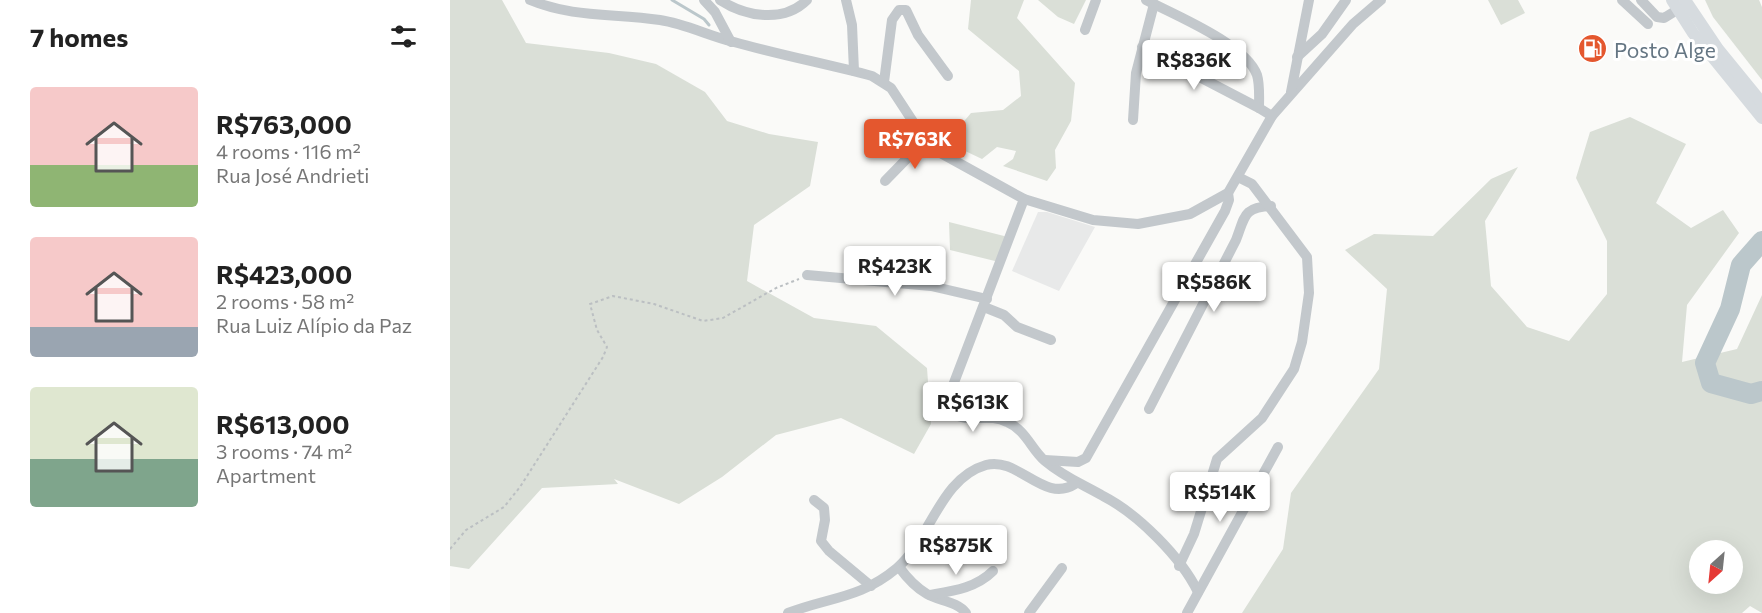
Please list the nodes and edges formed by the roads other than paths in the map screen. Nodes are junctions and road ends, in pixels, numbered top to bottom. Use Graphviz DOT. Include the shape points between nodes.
graph roads {
  1 [pos="530,0"];
  2 [pos="704,0"];
  3 [pos="720,0"];
  4 [pos="807,0"];
  5 [pos="846,0"];
  6 [pos="1096,0"];
  7 [pos="1309,0"];
  8 [pos="1346,0"];
  9 [pos="1380,0"];
  10 [pos="1622,0"];
  11 [pos="1641,0"];
  12 [pos="1150,2"];
  13 [pos="1680,4"];
  14 [pos="1648,24"];
  15 [pos="1085,30"];
  16 [pos="731,42"];
  17 [pos="1142,47"];
  18 [pos="1297,57"];
  19 [pos="854,71"];
  20 [pos="948,76"];
  21 [pos="884,82"];
  22 [pos="1291,92"];
  23 [pos="1762,103"];
  24 [pos="1259,108"];
  25 [pos="1272,116"];
  26 [pos="1762,118"];
  27 [pos="1133,120"];
  28 [pos="925,140"];
  29 [pos="1238,177"];
  30 [pos="885,181"];
  31 [pos="1228,193"];
  32 [pos="1024,199"];
  33 [pos="1271,206"];
  34 [pos="807,275"];
  35 [pos="986,303"];
  36 [pos="1051,340"];
  37 [pos="1149,409"];
  38 [pos="1278,447"];
  39 [pos="1042,459"];
  40 [pos="1075,484"];
  41 [pos="814,500"];
  42 [pos="1179,566"];
  43 [pos="899,567"];
  44 [pos="1062,568"];
  45 [pos="993,571"];
  46 [pos="871,586"];
  47 [pos="1198,592"];
  48 [pos="928,595"];
  49 [pos="788,613"];
  50 [pos="966,613"];
  51 [pos="1029,613"];
  52 [pos="1187,613"];
  1 -- 16 [label="street" via="553,10 597,17 659,20"];
  2 -- 16 [label="street"];
  3 -- 4 [label="street" via="763,17 785,12"];
  5 -- 19 [label="street" via="852,25"];
  6 -- 15 [label="street"];
  7 -- 18 [label="street"];
  8 -- 18 [label="street" via="1322,34"];
  9 -- 22 [label="street"];
  10 -- 14 [label="street"];
  11 -- 13 [label="street" via="1657,17 1664,18"];
  12 -- 17 [label="street"];
  12 -- 24 [label="street" via="1224,42 1249,62 1257,76"];
  13 -- 23 [label="main road"];
  13 -- 26 [label="main road" via="1704,49"];
  16 -- 19 [label="street"];
  17 -- 24 [label="street"];
  17 -- 27 [label="street"];
  18 -- 22 [label="street"];
  19 -- 21 [label="street"];
  20 -- 21 [label="street" via="918,34 911,16 906,10 898,10 892,20"];
  21 -- 28 [label="street" via="899,97"];
  22 -- 25 [label="street"];
  24 -- 25 [label="street"];
  25 -- 29 [label="street"];
  28 -- 30 [label="street"];
  28 -- 32 [label="street" via="937,151"];
  29 -- 31 [label="street"];
  29 -- 33 [label="street" via="1252,184"];
  31 -- 32 [label="street" via="1190,214 1138,224 1093,220"];
  31 -- 39 [label="street" via="1225,211 1086,458 1078,462"];
  32 -- 35 [label="street"];
  33 -- 37 [label="street" via="1255,207 1246,213 1236,240"];
  33 -- 42 [label="street" via="1307,257 1309,293 1302,342 1294,369 1262,418 1217,459 1194,534"];
  34 -- 35 [label="street" via="931,286"];
  35 -- 36 [label="street" via="1017,327"];
  35 -- 39 [label="street" via="947,401 951,412 966,419 991,417 1007,422 1030,441"];
  38 -- 47 [label="street"];
  39 -- 40 [label="street"];
  40 -- 42 [label="street" via="1102,495 1148,526"];
  40 -- 43 [label="street" via="1056,490 1005,466 987,464 957,483"];
  41 -- 46 [label="street" via="824,508 821,541"];
  42 -- 47 [label="street"];
  43 -- 46 [label="street"];
  43 -- 48 [label="street"];
  44 -- 51 [label="street"];
  45 -- 48 [label="street" via="963,589"];
  46 -- 49 [label="street" via="835,601"];
  47 -- 52 [label="street"];
  48 -- 50 [label="street" via="957,605"];
}
